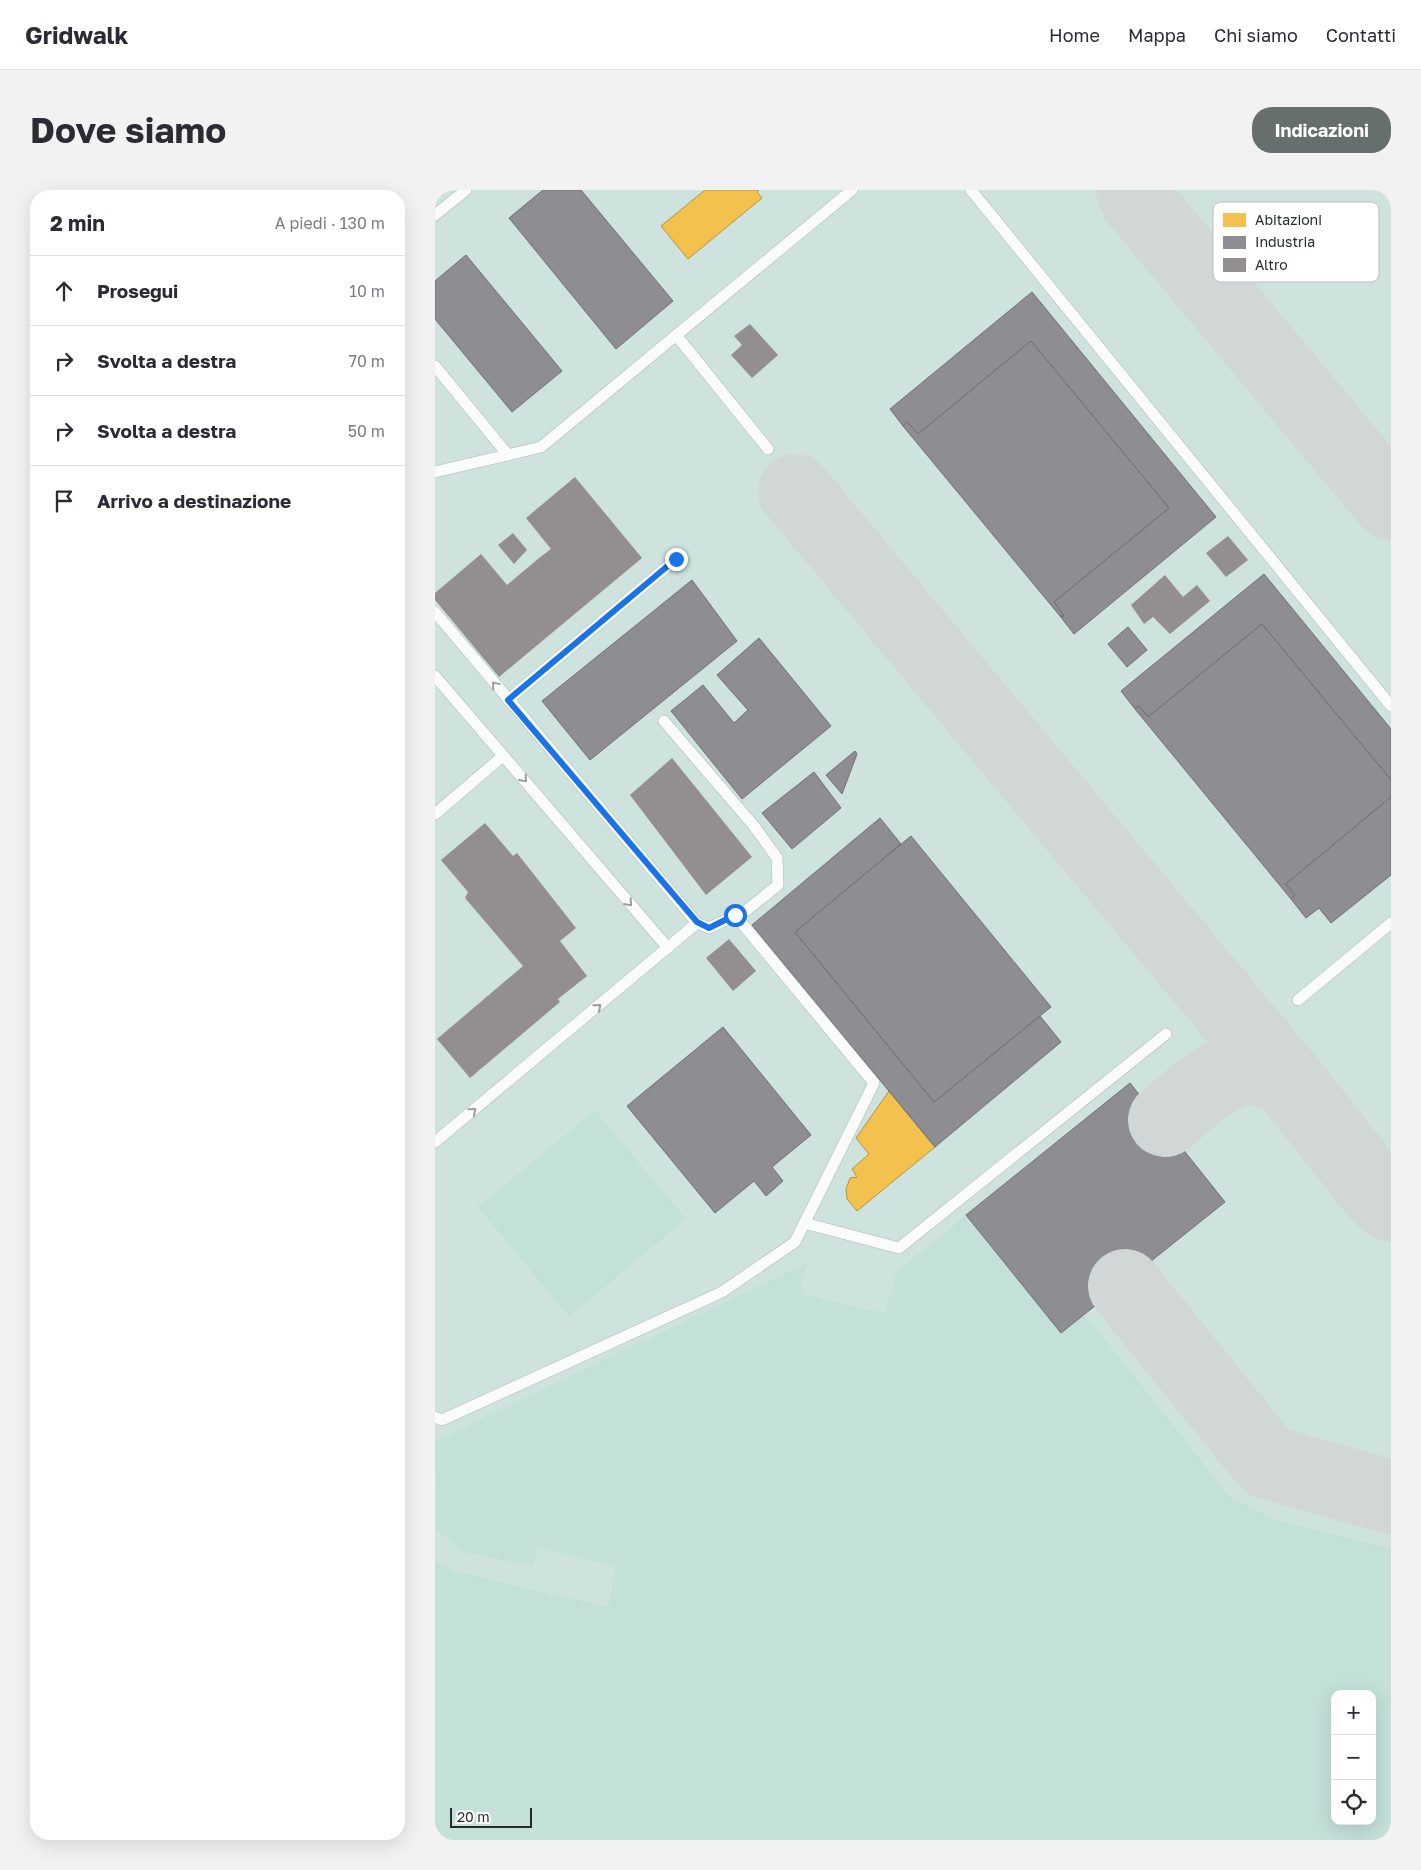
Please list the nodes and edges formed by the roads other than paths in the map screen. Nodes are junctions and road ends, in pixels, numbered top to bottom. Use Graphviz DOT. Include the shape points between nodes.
graph roads {
  1 [pos="465,190"];
  2 [pos="852,190"];
  3 [pos="971,190"];
  4 [pos="435,215"];
  5 [pos="676,336"];
  6 [pos="435,366"];
  7 [pos="768,449"];
  8 [pos="508,455"];
  9 [pos="435,472"];
  10 [pos="676,559"];
  11 [pos="435,612"];
  12 [pos="435,676"];
  13 [pos="508,700"];
  14 [pos="1391,706"];
  15 [pos="664,722"];
  16 [pos="503,756"];
  17 [pos="435,814"];
  18 [pos="735,915"];
  19 [pos="697,922"];
  20 [pos="1391,923"];
  21 [pos="668,948"];
  22 [pos="1298,1000"];
  23 [pos="1165,1034"];
  24 [pos="435,1142"];
  25 [pos="804,1223"];
  26 [pos="435,1417"];
  1 -- 4 [label="lane"];
  2 -- 5 [label="lane"];
  3 -- 14 [label="lane"];
  5 -- 7 [label="lane"];
  5 -- 8 [label="lane" via="541,447"];
  6 -- 8 [label="lane"];
  8 -- 9 [label="lane"];
  10 -- 13 [label="lane"];
  13 -- 11 [label="lane, one-way"];
  12 -- 16 [label="lane"];
  13 -- 19 [label="lane"];
  15 -- 18 [label="lane" via="755,826 777,858 778,885 747,910"];
  16 -- 17 [label="lane"];
  16 -- 21 [label="lane, one-way"];
  18 -- 19 [label="lane" via="709,928"];
  18 -- 25 [label="lane" via="874,1083"];
  19 -- 21 [label="lane"];
  20 -- 22 [label="lane"];
  24 -- 21 [label="lane, one-way"];
  23 -- 25 [label="lane" via="899,1248"];
  25 -- 26 [label="lane" via="795,1242 722,1292 441,1420"];
}
